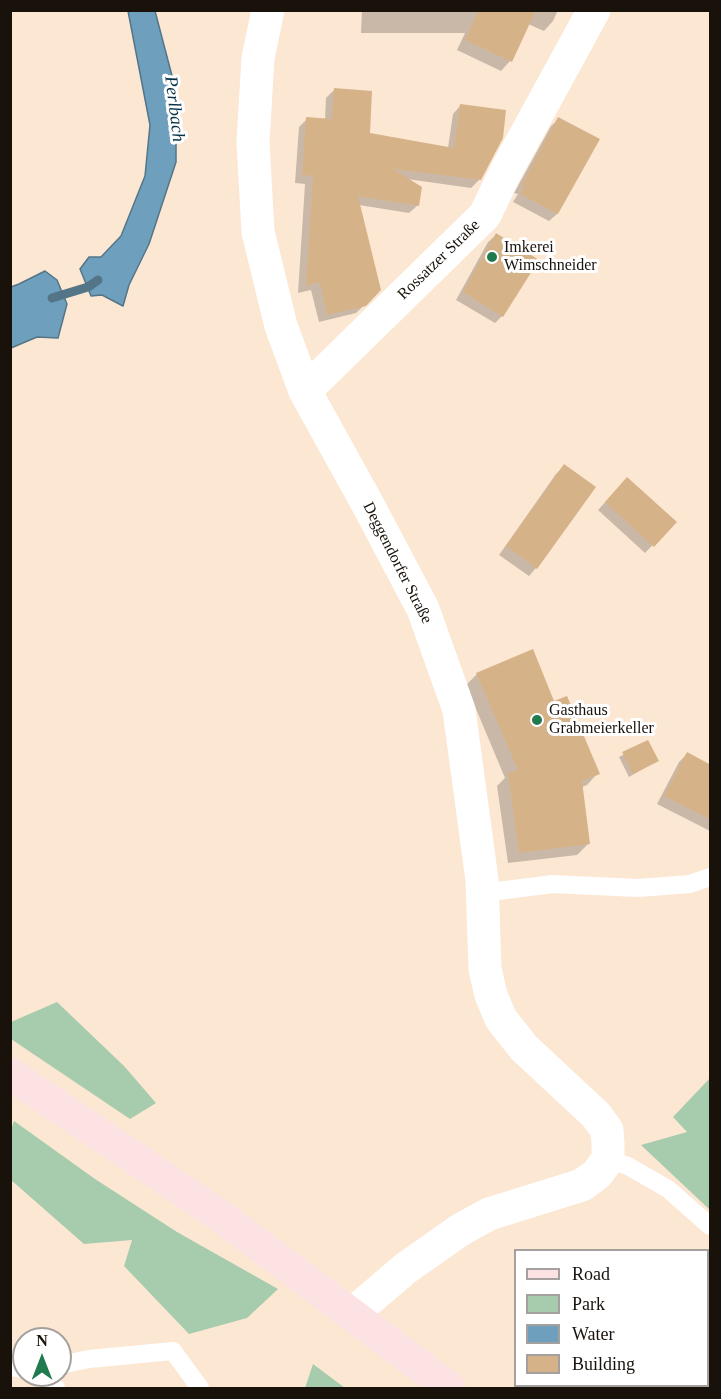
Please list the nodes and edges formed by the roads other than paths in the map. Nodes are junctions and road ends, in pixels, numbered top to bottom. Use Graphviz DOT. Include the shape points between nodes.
graph roads {
  1 [pos="268,10"];
  2 [pos="594,10"];
  3 [pos="305,392"];
  4 [pos="711,877"];
  5 [pos="483,893"];
  6 [pos="11,1074"];
  7 [pos="608,1159"];
  8 [pos="711,1226"];
  9 [pos="352,1314"];
  10 [pos="72,1363"];
  11 [pos="200,1389"];
  12 [pos="449,1389"];
  1 -- 3 [label="street, Deggendorfer Straße" via="258,58 253,142 257,229 280,327"];
  2 -- 3 [label="street, Rossatzer Straße" via="485,215"];
  3 -- 5 [label="street, Deggendorfer Straße" via="423,609 459,710"];
  4 -- 5 [label="lane" via="690,884 648,887 553,884"];
  5 -- 7 [label="street, Deggendorfer Straße" via="485,969 501,1019 524,1048 596,1115 607,1130"];
  6 -- 9 [label="main road" via="222,1217"];
  7 -- 8 [label="lane" via="668,1189"];
  7 -- 9 [label="street" via="582,1185 489,1214 460,1230 406,1268"];
  9 -- 12 [label="main road"];
  10 -- 11 [label="lane" via="173,1351"];
}
